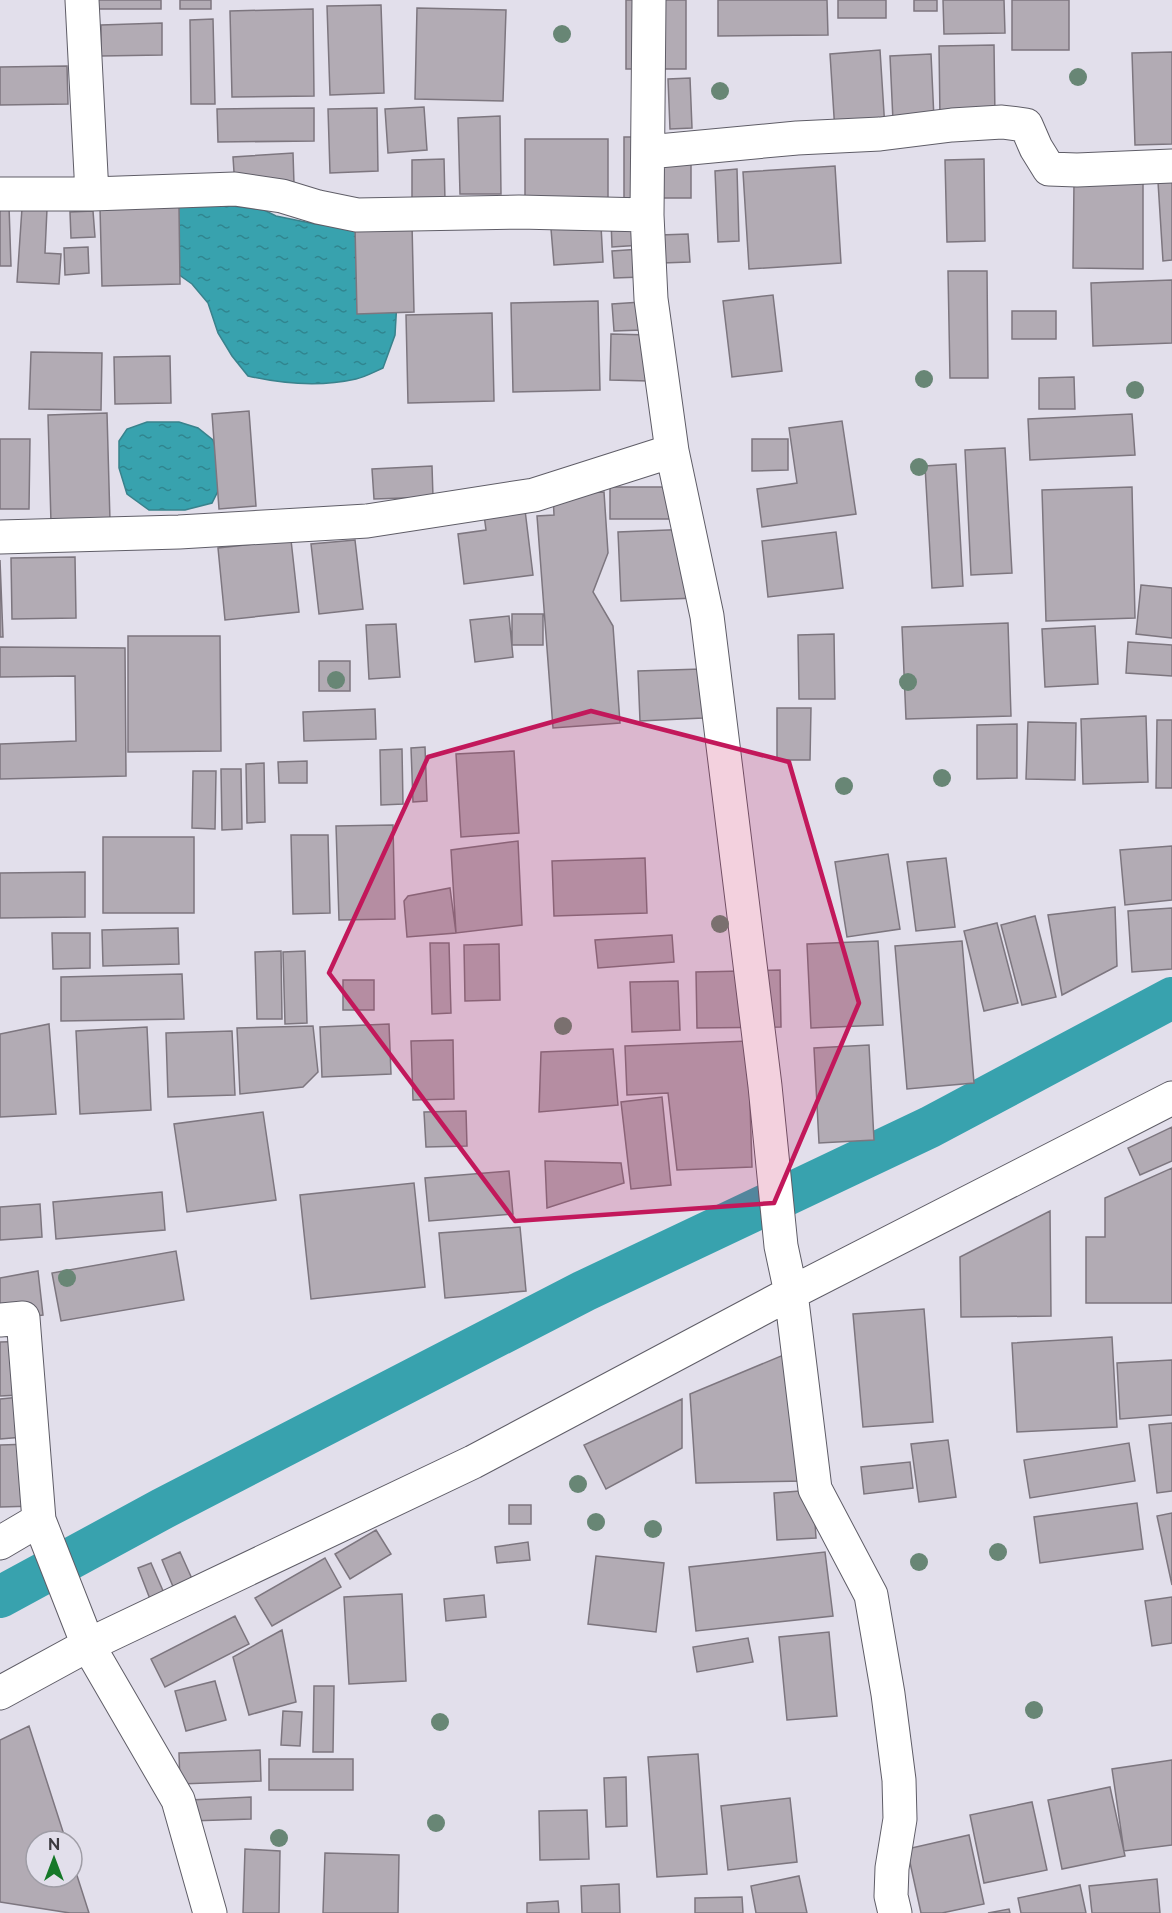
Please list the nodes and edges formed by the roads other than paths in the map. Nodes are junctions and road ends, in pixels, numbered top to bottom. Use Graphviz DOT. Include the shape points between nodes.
graph roads {
  1 [pos="82,0"];
  2 [pos="649,0"];
  3 [pos="648,152"];
  4 [pos="1172,166"];
  5 [pos="0,194"];
  6 [pos="92,194"];
  7 [pos="647,215"];
  8 [pos="672,451"];
  9 [pos="0,537"];
  10 [pos="1172,1098"];
  11 [pos="791,1293"];
  12 [pos="0,1320"];
  13 [pos="40,1521"];
  14 [pos="0,1543"];
  15 [pos="82,1632"];
  16 [pos="0,1693"];
  17 [pos="210,1913"];
  18 [pos="895,1913"];
  1 -- 6 [label="street"];
  2 -- 3 [label="street"];
  3 -- 4 [label="street" via="1002,122 1026,125 1049,169"];
  3 -- 7 [label="street"];
  5 -- 6 [label="street"];
  6 -- 7 [label="street" via="235,189 357,215"];
  7 -- 8 [label="street" via="651,299"];
  8 -- 9 [label="street" via="534,495 368,520 179,532"];
  8 -- 11 [label="street" via="707,616 771,1134 781,1246"];
  10 -- 11 [label="street"];
  11 -- 15 [label="street" via="473,1462"];
  11 -- 18 [label="street" via="814,1489 871,1595 888,1694 900,1820 892,1868"];
  12 -- 13 [label="street" via="23,1318"];
  13 -- 14 [label="street"];
  13 -- 15 [label="street"];
  15 -- 16 [label="street"];
  15 -- 17 [label="street" via="178,1800"];
}
